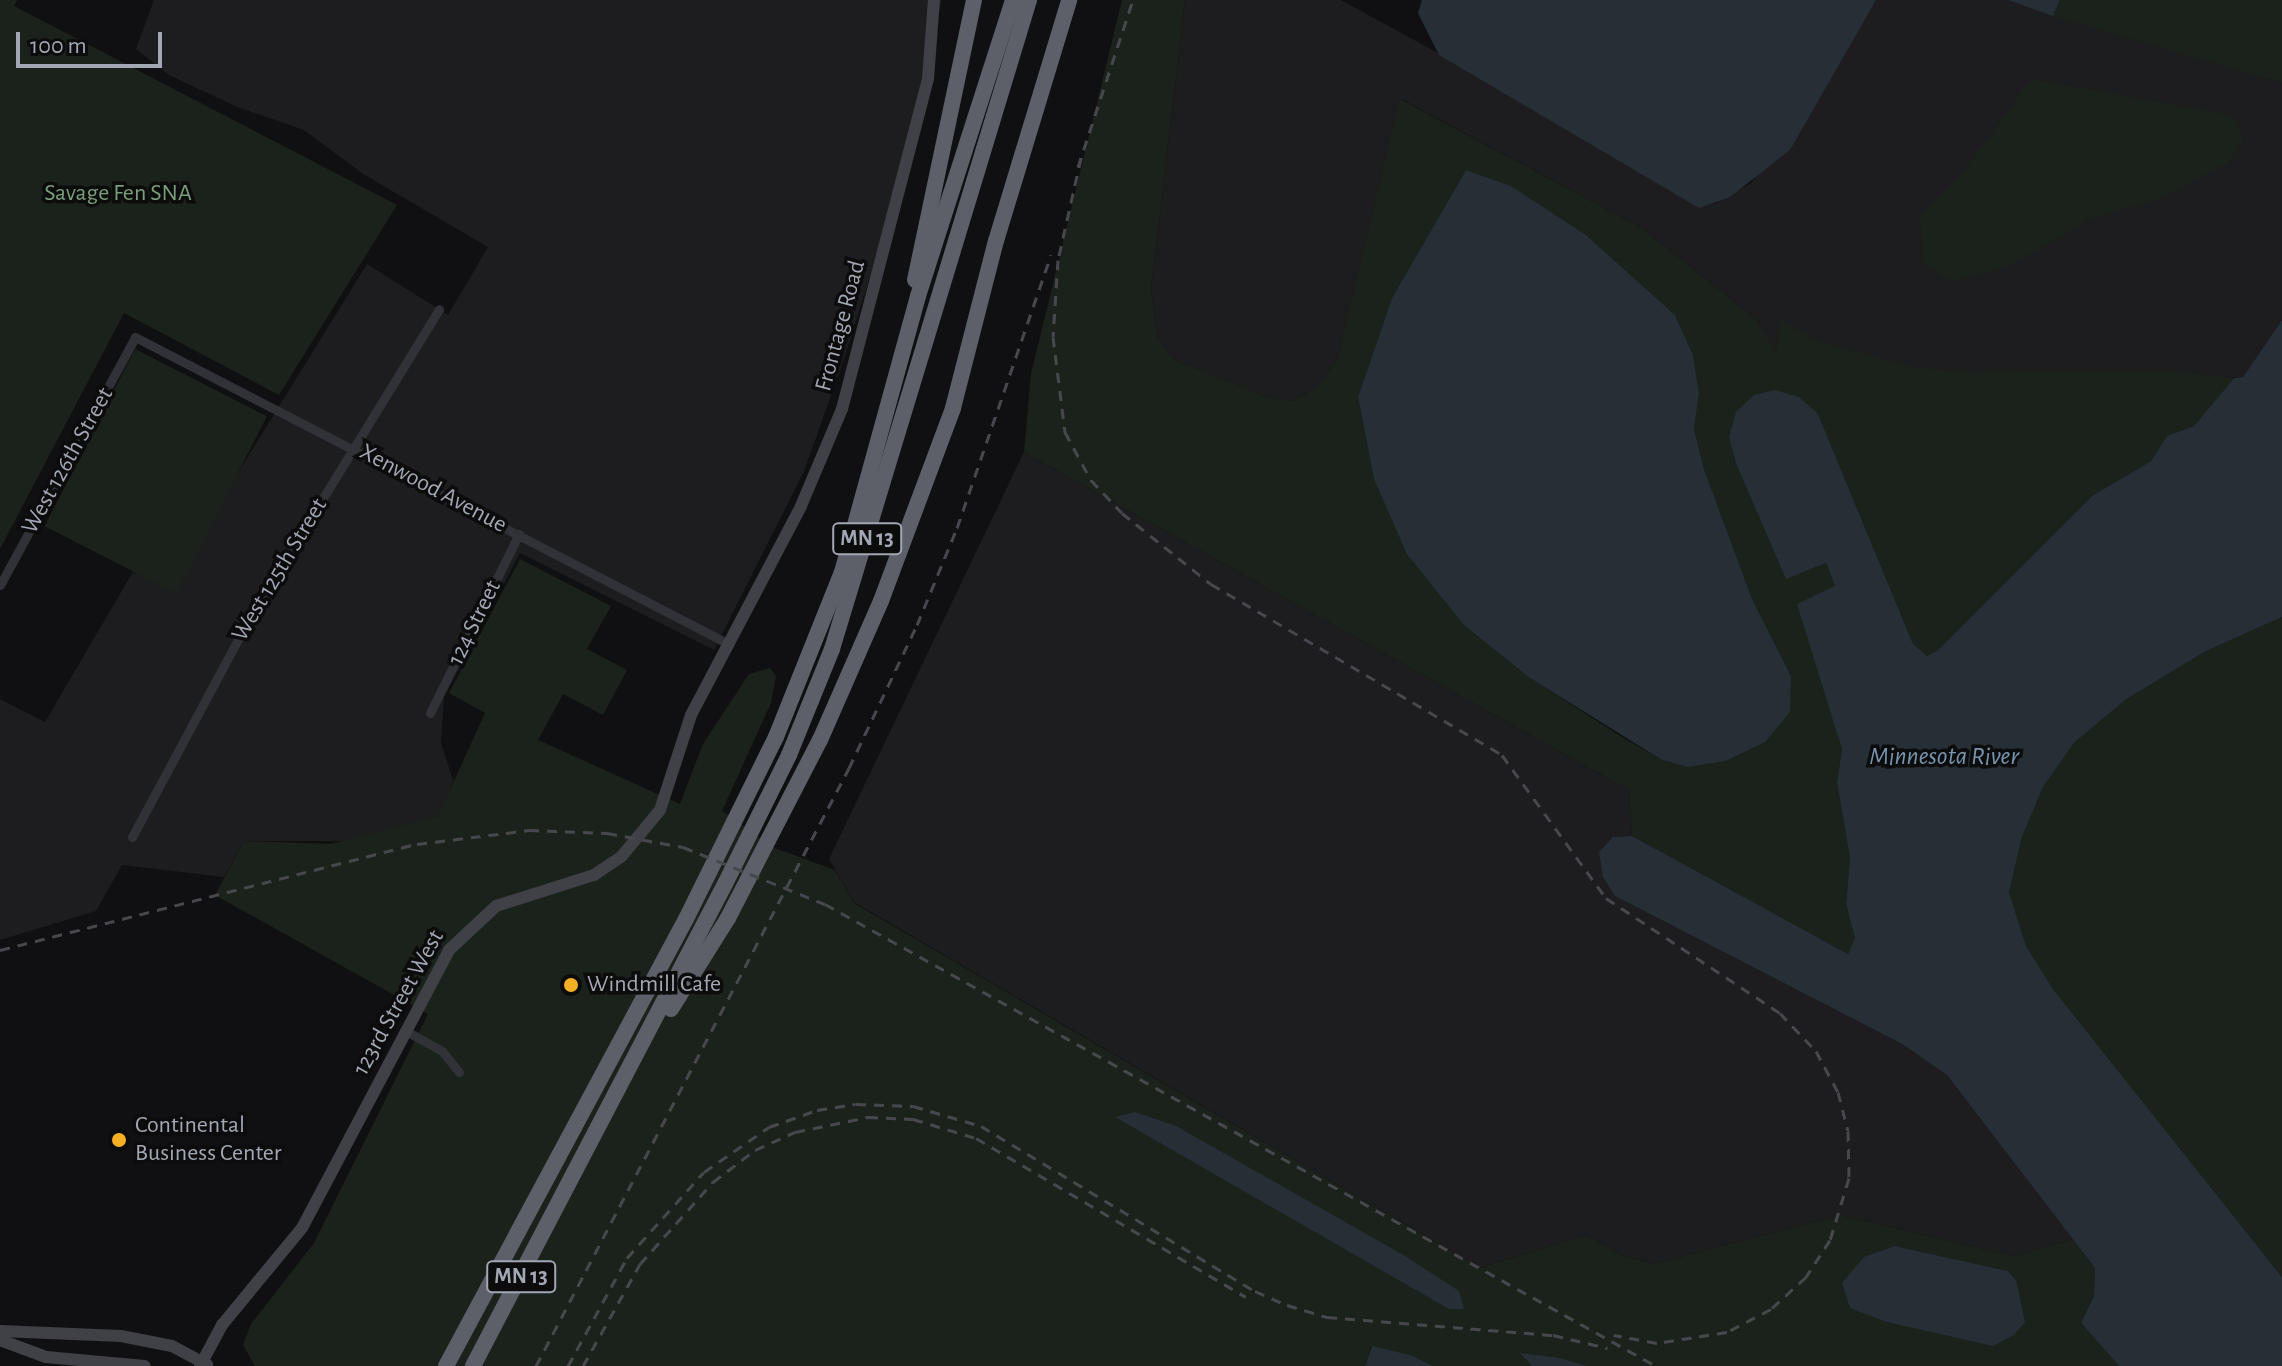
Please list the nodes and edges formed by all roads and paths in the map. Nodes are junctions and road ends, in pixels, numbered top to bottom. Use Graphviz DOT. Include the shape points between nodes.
graph roads {
  1 [pos="934,0"];
  2 [pos="974,0"];
  3 [pos="1013,0"];
  4 [pos="1029,0"];
  5 [pos="1069,0"];
  6 [pos="439,309"];
  7 [pos="135,337"];
  8 [pos="903,351"];
  9 [pos="354,447"];
  10 [pos="519,534"];
  11 [pos="0,585"];
  12 [pos="729,644"];
  13 [pos="430,713"];
  14 [pos="132,837"];
  15 [pos="406,1031"];
  16 [pos="639,1053"];
  17 [pos="459,1072"];
  18 [pos="0,1331"];
  19 [pos="0,1340"];
  20 [pos="204,1365"];
  21 [pos="145,1366"];
  22 [pos="446,1366"];
  23 [pos="473,1366"];
  1 -- 12 [label="street, Frontage Road" via="928,79 842,409 815,478"];
  2 -- 8 [label="highway"];
  3 -- 8 [label="highway, MN 13"];
  4 -- 16 [label="highway, MN 13" via="832,649 789,755"];
  5 -- 16 [label="highway" via="996,241 953,408 881,601 820,740 719,936"];
  6 -- 9 [label="street, West 125th Street"];
  7 -- 9 [label="street, Xenwood Avenue"];
  7 -- 11 [label="street, West 126th Street"];
  8 -- 22 [label="highway, MN 13" via="842,572 776,737 686,919"];
  9 -- 10 [label="street, Xenwood Avenue"];
  9 -- 14 [label="street, West 125th Street" via="251,615"];
  10 -- 12 [label="street, Xenwood Avenue"];
  10 -- 13 [label="street, 124 Street"];
  12 -- 15 [label="street, 123rd Street West" via="691,715 660,810 644,834 594,875 496,906 471,924 449,950"];
  15 -- 17 [label="street" via="442,1051"];
  15 -- 20 [label="street, 123rd Street West" via="302,1228 222,1325"];
  16 -- 23 [label="highway, MN 13"];
  18 -- 20 [label="street" via="121,1336 172,1346"];
  19 -- 21 [label="street" via="46,1357"];
}
